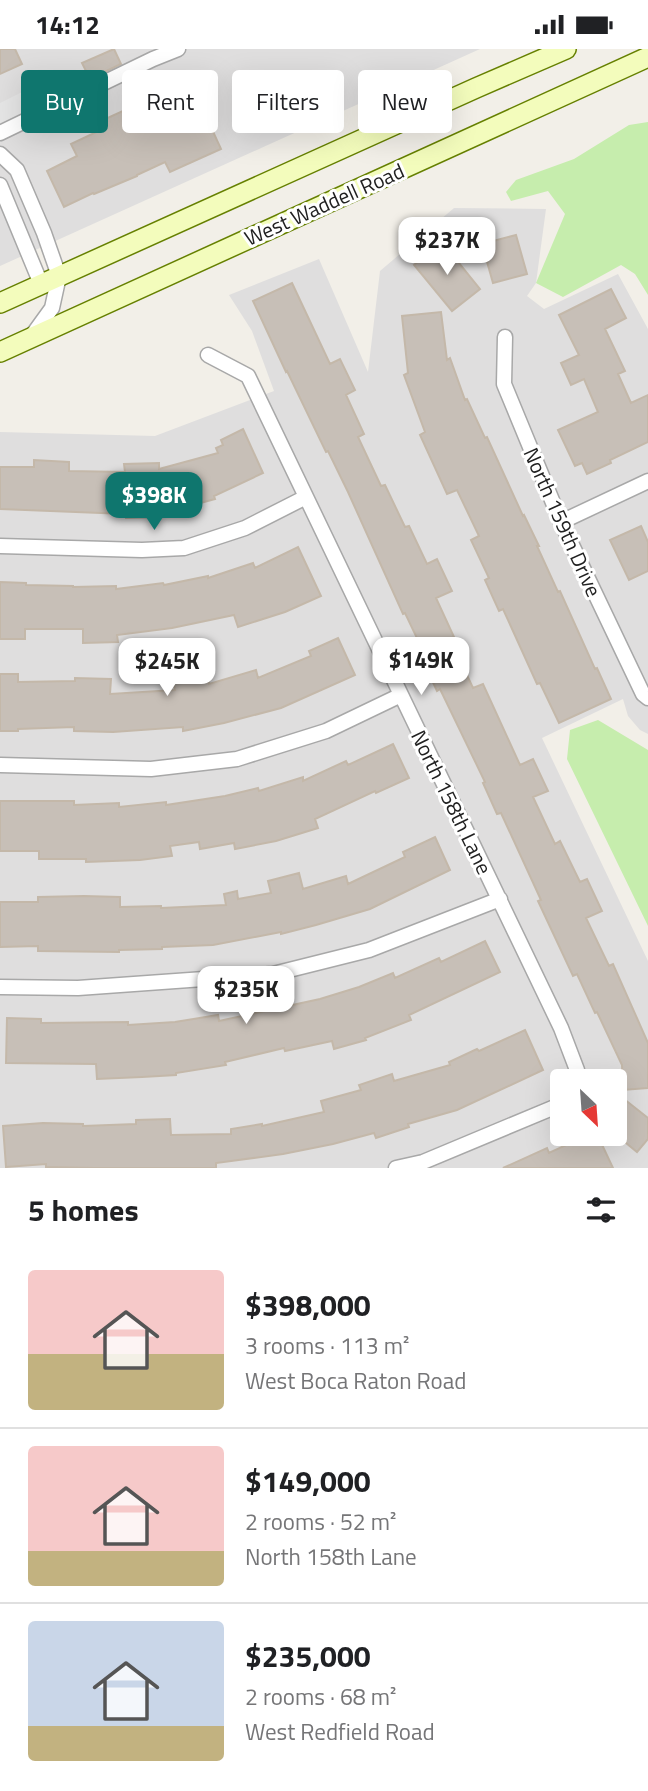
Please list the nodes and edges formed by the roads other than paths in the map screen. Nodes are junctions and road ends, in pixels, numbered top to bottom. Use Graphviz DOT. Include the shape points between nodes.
graph roads {
  1 [pos="178,49"];
  2 [pos="566,49"];
  3 [pos="150,54"];
  4 [pos="648,57"];
  5 [pos="0,133"];
  6 [pos="0,158"];
  7 [pos="0,185"];
  8 [pos="59,276"];
  9 [pos="41,284"];
  10 [pos="0,303"];
  11 [pos="505,337"];
  12 [pos="31,338"];
  13 [pos="0,352"];
  14 [pos="208,355"];
  15 [pos="648,481"];
  16 [pos="306,498"];
  17 [pos="561,522"];
  18 [pos="0,546"];
  19 [pos="401,695"];
  20 [pos="648,698"];
  21 [pos="0,765"];
  22 [pos="500,899"];
  23 [pos="0,987"];
  24 [pos="577,1069"];
  25 [pos="550,1109"];
  26 [pos="396,1168"];
  1 -- 3 [label="street"];
  2 -- 8 [label="main road, West Waddell Road"];
  3 -- 5 [label="street"];
  4 -- 12 [label="main road, West Waddell Road"];
  6 -- 8 [label="street" via="17,170"];
  7 -- 9 [label="street"];
  8 -- 9 [label="main road, West Waddell Road"];
  8 -- 12 [label="street" via="52,308"];
  9 -- 10 [label="main road, West Waddell Road"];
  11 -- 17 [label="street, North 159th Drive" via="504,383"];
  12 -- 13 [label="main road, West Waddell Road"];
  14 -- 16 [label="street, North 158th Lane" via="248,376"];
  15 -- 17 [label="street"];
  16 -- 18 [label="street" via="245,528 184,548"];
  16 -- 19 [label="street, North 158th Lane"];
  17 -- 20 [label="street, North 159th Drive"];
  19 -- 21 [label="street" via="326,731 237,759 151,769"];
  19 -- 22 [label="street, North 158th Lane"];
  22 -- 23 [label="street" via="369,950 273,974 78,988"];
  22 -- 24 [label="street, North 158th Lane"];
  25 -- 26 [label="street"];
}
